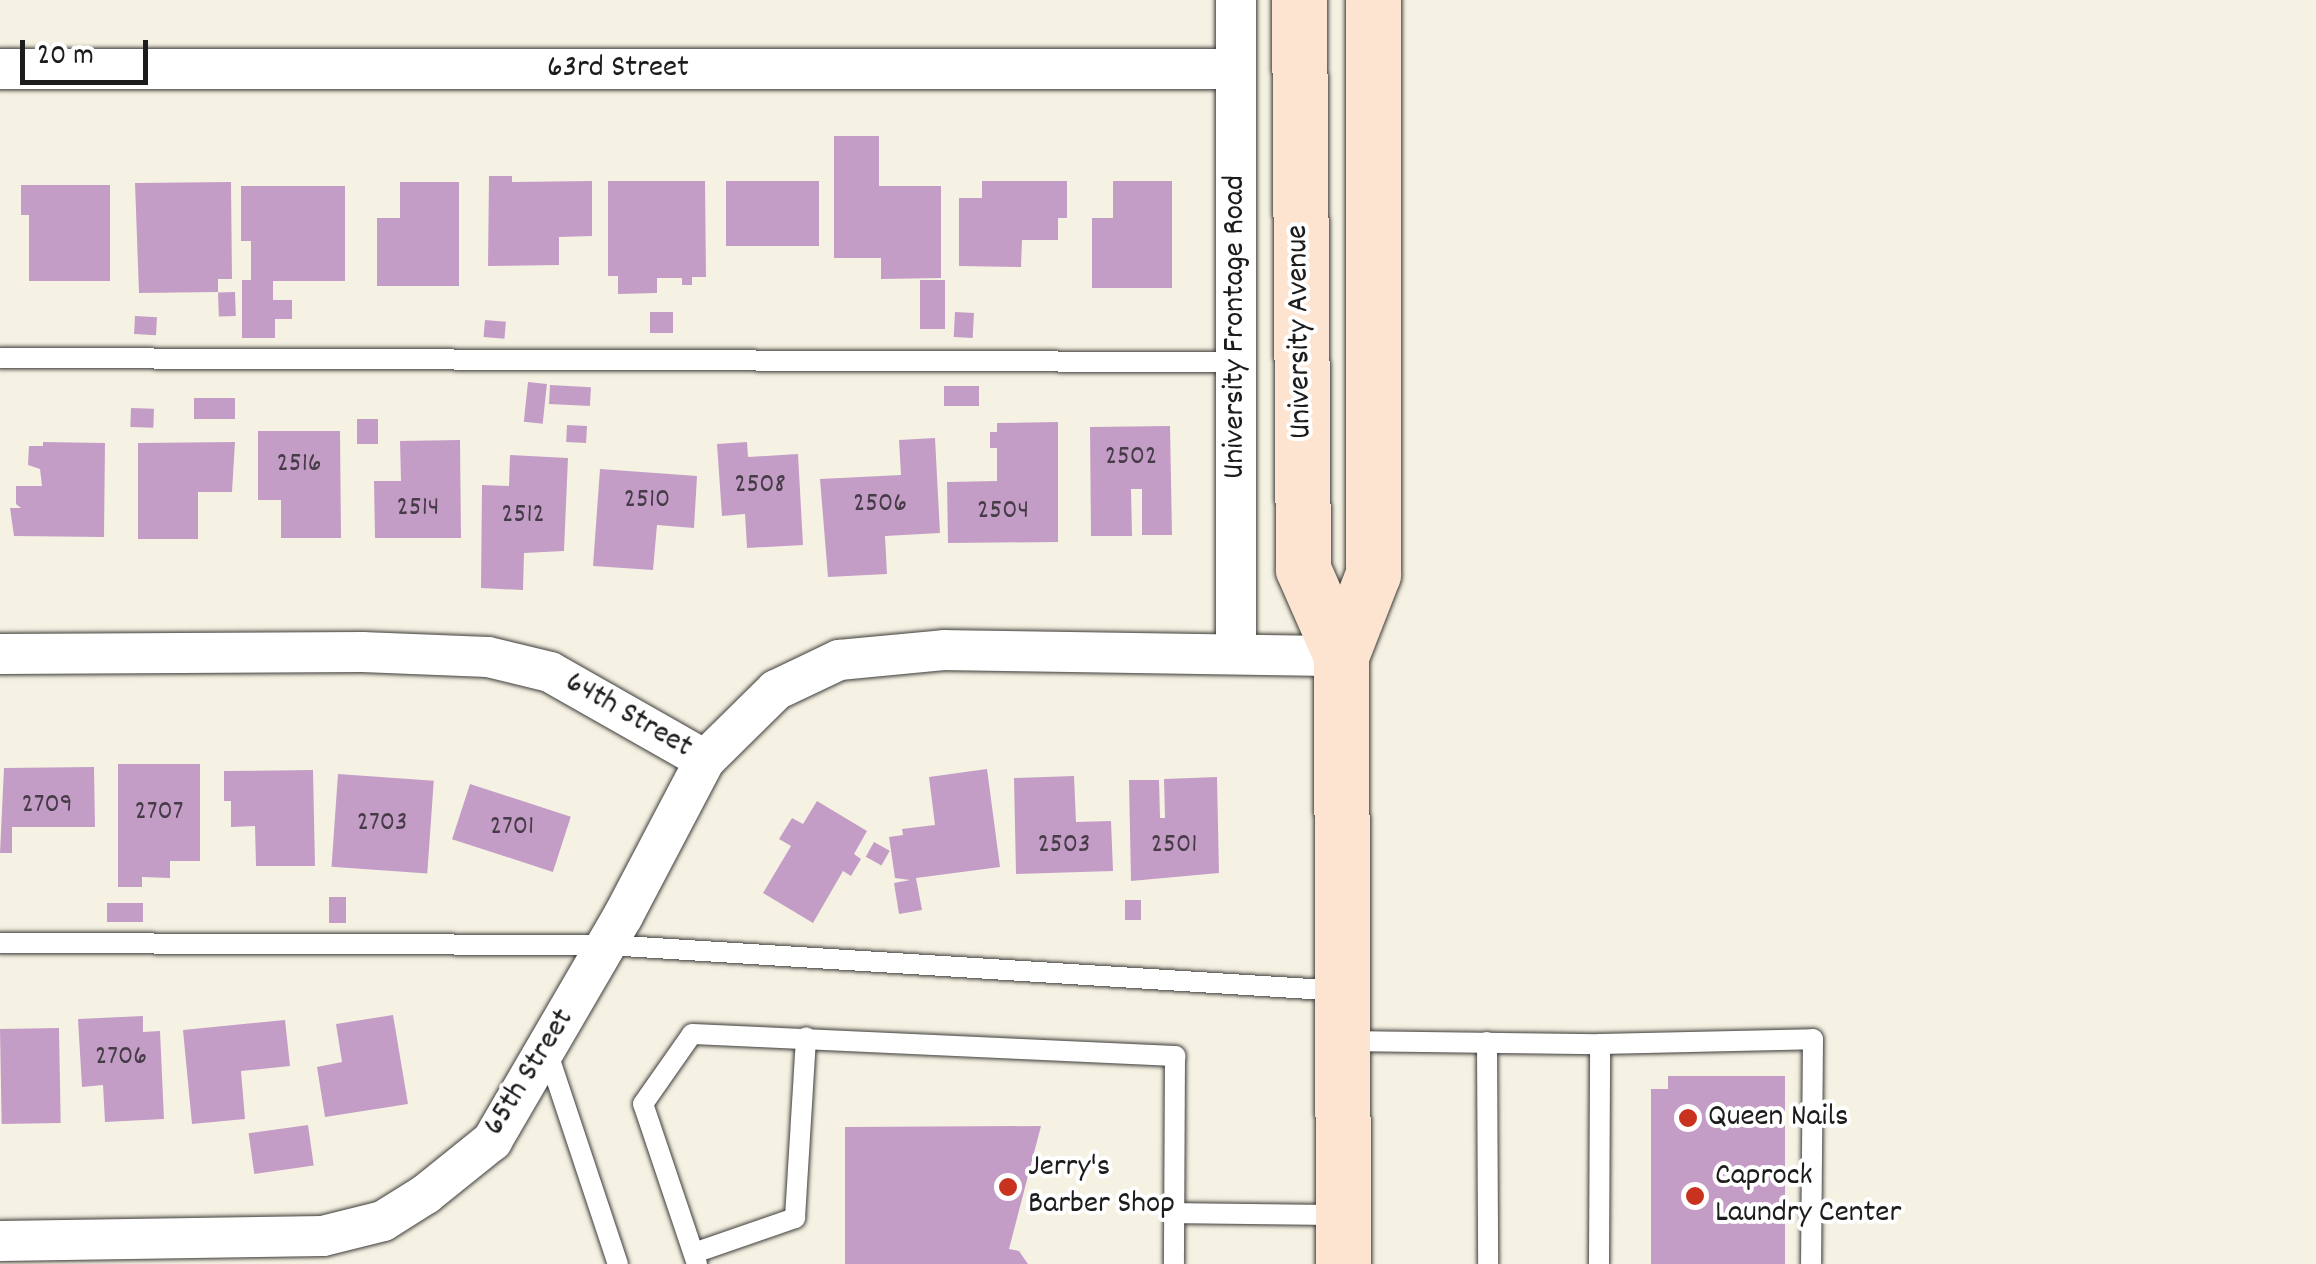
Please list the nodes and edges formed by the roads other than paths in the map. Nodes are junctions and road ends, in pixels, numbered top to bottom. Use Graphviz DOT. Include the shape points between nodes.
graph roads {
  1 [pos="1236,0"];
  2 [pos="1299,0"];
  3 [pos="1374,0"];
  4 [pos="0,69"];
  5 [pos="1236,70"];
  6 [pos="0,358"];
  7 [pos="1236,362"];
  8 [pos="0,654"];
  9 [pos="1236,654"];
  10 [pos="1341,656"];
  11 [pos="705,760"];
  12 [pos="0,943"];
  13 [pos="607,945"];
  14 [pos="1342,1016"];
  15 [pos="806,1037"];
  16 [pos="1487,1042"];
  17 [pos="1600,1044"];
  18 [pos="546,1049"];
  19 [pos="1175,1214"];
  20 [pos="1343,1239"];
  21 [pos="0,1241"];
  22 [pos="696,1258"];
  23 [pos="618,1264"];
  24 [pos="1174,1264"];
  25 [pos="1488,1264"];
  26 [pos="1600,1264"];
  27 [pos="1810,1264"];
  1 -- 5 [label="street, University Frontage Road"];
  2 -- 10 [label="main road, University Avenue" via="1303,569"];
  3 -- 10 [label="main road, University Avenue" via="1374,574"];
  4 -- 5 [label="street, 63rd Street"];
  5 -- 7 [label="street, University Frontage Road"];
  6 -- 7 [label="lane"];
  7 -- 9 [label="street, University Frontage Road"];
  8 -- 11 [label="street, 64th Street" via="488,658 550,672"];
  9 -- 10 [label="street, 64th Street"];
  9 -- 11 [label="street, 64th Street" via="944,650 838,660 776,690"];
  10 -- 14 [label="main road, University Avenue"];
  11 -- 13 [label="street, 65th Street"];
  12 -- 13 [label="lane"];
  13 -- 14 [label="lane"];
  13 -- 18 [label="street, 65th Street"];
  14 -- 16 [label="lane"];
  14 -- 20 [label="main road, University Avenue"];
  15 -- 19 [label="lane" via="1175,1056"];
  15 -- 22 [label="lane" via="795,1218"];
  15 -- 22 [label="lane" via="692,1034 643,1104"];
  16 -- 17 [label="lane"];
  16 -- 25 [label="lane"];
  17 -- 26 [label="lane"];
  17 -- 27 [label="lane" via="1813,1040"];
  18 -- 21 [label="street, 65th Street" via="492,1141 383,1221 323,1236"];
  18 -- 23 [label="lane"];
  19 -- 20 [label="lane"];
  19 -- 24 [label="lane"];
}
